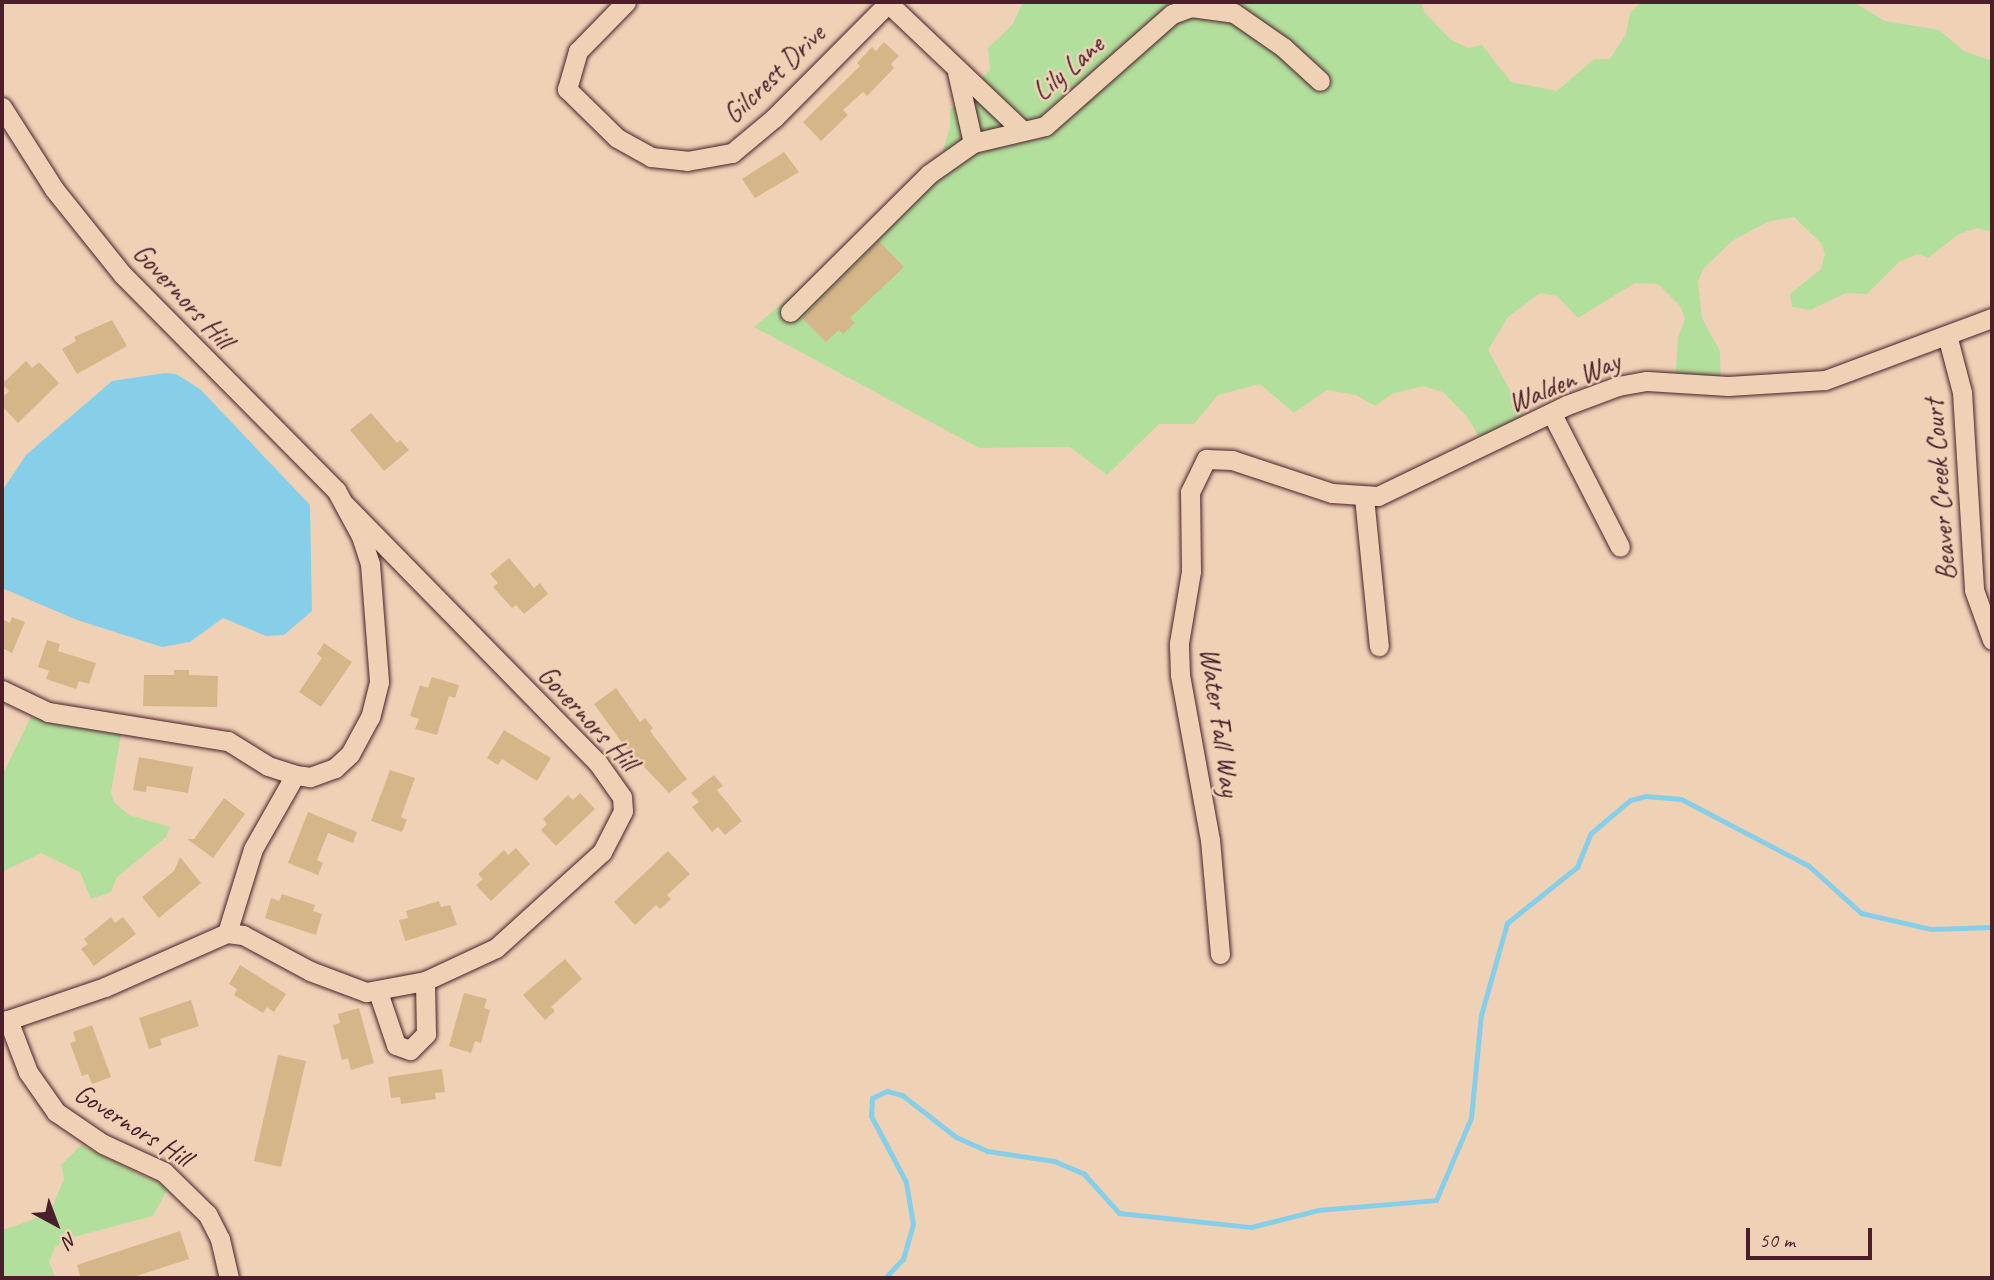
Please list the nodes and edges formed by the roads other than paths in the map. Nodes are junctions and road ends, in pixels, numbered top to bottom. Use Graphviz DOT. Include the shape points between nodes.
graph roads {
  1 [pos="626,2"];
  2 [pos="888,2"];
  3 [pos="957,72"];
  4 [pos="1320,81"];
  5 [pos="2,107"];
  6 [pos="1022,130"];
  7 [pos="973,143"];
  8 [pos="790,312"];
  9 [pos="1992,318"];
  10 [pos="1947,335"];
  11 [pos="1552,414"];
  12 [pos="1206,460"];
  13 [pos="1364,497"];
  14 [pos="345,505"];
  15 [pos="1620,547"];
  16 [pos="1992,640"];
  17 [pos="1380,646"];
  18 [pos="2,690"];
  19 [pos="295,775"];
  20 [pos="227,933"];
  21 [pos="1220,954"];
  22 [pos="425,981"];
  23 [pos="379,992"];
  24 [pos="225,1272"];
  1 -- 2 [label="street, Gilcrest Drive" via="578,51 567,89 617,138 651,157 687,162 732,153 774,118"];
  2 -- 3 [label="street, Lily Lane"];
  3 -- 6 [label="street, Lily Lane" via="978,85"];
  3 -- 7 [label="street"];
  4 -- 6 [label="street, Lily Lane" via="1246,19 1220,8 1191,7 1157,26 1064,113 1045,126"];
  5 -- 14 [label="street, Governors Hill" via="54,189 122,275 209,367 304,454"];
  6 -- 7 [label="street, Lily Lane"];
  7 -- 8 [label="street, Lily Lane" via="929,174"];
  9 -- 10 [label="street, Walden Way"];
  10 -- 11 [label="street, Walden Way" via="1837,378 1728,386 1639,382"];
  10 -- 16 [label="street, Beaver Creek Court" via="1962,392 1973,590"];
  11 -- 13 [label="street, Walden Way" via="1392,491"];
  11 -- 15 [label="street"];
  12 -- 13 [label="street, Walden Way" via="1232,460 1332,494"];
  12 -- 21 [label="street, Water Fall Way" via="1190,492 1191,571 1179,643 1180,675 1210,840"];
  13 -- 17 [label="street"];
  14 -- 19 [label="street, Governors Hill" via="370,564 378,660 376,700 363,732 343,760 326,774"];
  14 -- 22 [label="street, Governors Hill" via="598,763 624,804 618,829 582,873 496,947"];
  18 -- 19 [label="street, Governors Hill" via="48,712 228,741 268,766"];
  19 -- 20 [label="street" via="253,849"];
  20 -- 23 [label="street, Governors Hill" via="243,935 342,985"];
  20 -- 24 [label="street, Governors Hill" via="105,987 8,1020 28,1072 45,1100 82,1131 164,1172 207,1214"];
  22 -- 23 [label="street, Governors Hill"];
  22 -- 23 [label="street" via="426,1034 410,1050 396,1045"];
}
